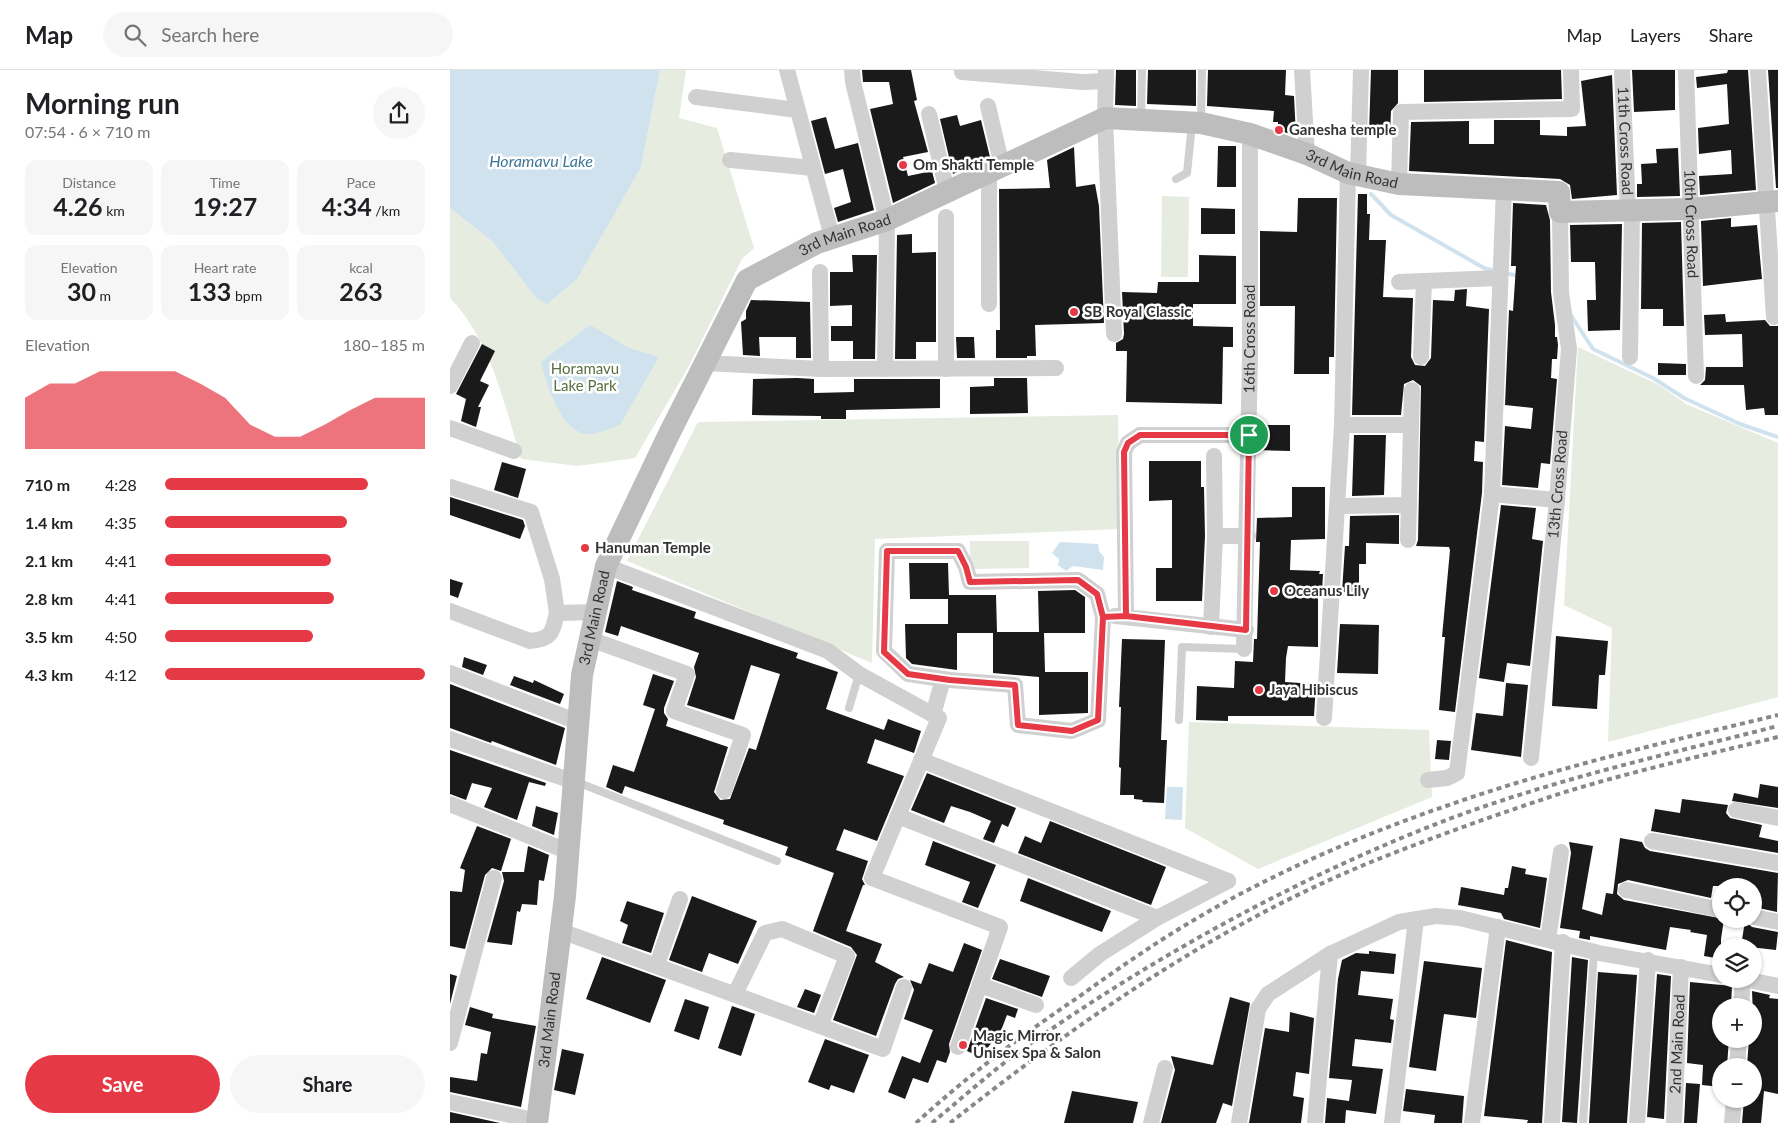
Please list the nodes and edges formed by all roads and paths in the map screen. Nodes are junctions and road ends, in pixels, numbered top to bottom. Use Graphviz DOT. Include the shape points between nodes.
graph roads {
  1 [pos="788,70"];
  2 [pos="852,70"];
  3 [pos="1142,70"];
  4 [pos="1202,70"];
  5 [pos="1302,70"];
  6 [pos="1361,70"];
  7 [pos="1571,70"];
  8 [pos="1622,70"];
  9 [pos="1686,70"];
  10 [pos="1758,70"];
  11 [pos="962,72"];
  12 [pos="1106,76"];
  13 [pos="696,97"];
  14 [pos="988,106"];
  15 [pos="797,110"];
  16 [pos="930,114"];
  17 [pos="1105,118"];
  18 [pos="1141,120"];
  19 [pos="1197,123"];
  20 [pos="1250,134"];
  21 [pos="1306,154"];
  22 [pos="730,160"];
  23 [pos="813,168"];
  24 [pos="996,169"];
  25 [pos="1353,174"];
  26 [pos="1176,179"];
  27 [pos="1399,184"];
  28 [pos="1504,188"];
  29 [pos="947,191"];
  30 [pos="1773,202"];
  31 [pos="1690,209"];
  32 [pos="1560,212"];
  33 [pos="1630,212"];
  34 [pos="946,217"];
  35 [pos="887,220"];
  36 [pos="832,237"];
  37 [pos="1499,271"];
  38 [pos="820,272"];
  39 [pos="1424,281"];
  40 [pos="1399,282"];
  41 [pos="989,304"];
  42 [pos="1774,317"];
  43 [pos="1114,334"];
  44 [pos="472,343"];
  45 [pos="1422,357"];
  46 [pos="1630,357"];
  47 [pos="704,364"];
  48 [pos="1056,368"];
  49 [pos="821,369"];
  50 [pos="885,369"];
  51 [pos="946,369"];
  52 [pos="1696,376"];
  53 [pos="450,386"];
  54 [pos="1412,390"];
  55 [pos="1342,425"];
  56 [pos="1410,425"];
  57 [pos="450,428"];
  58 [pos="1249,435"];
  59 [pos="514,451"];
  60 [pos="1214,456"];
  61 [pos="450,487"];
  62 [pos="1492,494"];
  63 [pos="1557,500"];
  64 [pos="1338,506"];
  65 [pos="1409,506"];
  66 [pos="1215,536"];
  67 [pos="1248,536"];
  68 [pos="1408,540"];
  69 [pos="606,566"];
  70 [pos="450,611"];
  71 [pos="596,612"];
  72 [pos="557,613"];
  73 [pos="1126,616"];
  74 [pos="1103,617"];
  75 [pos="1211,627"];
  76 [pos="1246,630"];
  77 [pos="590,639"];
  78 [pos="1244,649"];
  79 [pos="450,673"];
  80 [pos="859,674"];
  81 [pos="943,679"];
  82 [pos="849,708"];
  83 [pos="933,715"];
  84 [pos="1324,718"];
  85 [pos="1179,720"];
  86 [pos="578,722"];
  87 [pos="450,739"];
  88 [pos="1531,758"];
  89 [pos="921,760"];
  90 [pos="1428,780"];
  91 [pos="575,782"];
  92 [pos="724,791"];
  93 [pos="450,804"];
  94 [pos="1736,810"];
  95 [pos="898,816"];
  96 [pos="1778,818"];
  97 [pos="1652,841"];
  98 [pos="569,852"];
  99 [pos="1561,852"];
  100 [pos="777,861"];
  101 [pos="1778,862"];
  102 [pos="494,878"];
  103 [pos="1626,890"];
  104 [pos="680,899"];
  105 [pos="1712,908"];
  106 [pos="1157,918"];
  107 [pos="1416,919"];
  108 [pos="1762,919"];
  109 [pos="1778,922"];
  110 [pos="1498,927"];
  111 [pos="561,932"];
  112 [pos="1556,940"];
  113 [pos="1594,951"];
  114 [pos="1330,954"];
  115 [pos="1648,960"];
  116 [pos="657,966"];
  117 [pos="1681,966"];
  118 [pos="1712,972"];
  119 [pos="1071,978"];
  120 [pos="1762,983"];
  121 [pos="980,985"];
  122 [pos="1778,986"];
  123 [pos="904,987"];
  124 [pos="735,994"];
  125 [pos="1036,1006"];
  126 [pos="820,1026"];
  127 [pos="450,1043"];
  128 [pos="958,1047"];
  129 [pos="1165,1068"];
  130 [pos="450,1102"];
  131 [pos="1733,1108"];
  132 [pos="538,1122"];
  133 [pos="1151,1123"];
  134 [pos="1239,1123"];
  135 [pos="1315,1123"];
  136 [pos="1392,1123"];
  137 [pos="1472,1123"];
  138 [pos="1552,1123"];
  139 [pos="1583,1123"];
  140 [pos="1637,1123"];
  141 [pos="1674,1123"];
  142 [pos="1732,1123"];
  1 -- 15 [label="street"];
  2 -- 35 [label="street"];
  3 -- 18 [label="lane"];
  4 -- 19 [label="lane"];
  5 -- 21 [label="street"];
  6 -- 25 [label="street"];
  7 -- 27 [label="street" via="1572,110 1401,112"];
  8 -- 33 [label="street, 11th Cross Road"];
  9 -- 31 [label="street, 10th Cross Road"];
  10 -- 30 [label="street"];
  11 -- 12 [label="street" via="1082,82"];
  12 -- 17 [label="street"];
  13 -- 15 [label="street"];
  14 -- 24 [label="street"];
  15 -- 23 [label="street"];
  16 -- 29 [label="street"];
  17 -- 18 [label="street, 3rd Main Road"];
  17 -- 24 [label="street, 3rd Main Road"];
  17 -- 43 [label="street"];
  18 -- 19 [label="street, 3rd Main Road"];
  19 -- 20 [label="street, 3rd Main Road"];
  19 -- 26 [label="lane" via="1187,173"];
  20 -- 21 [label="street, 3rd Main Road"];
  20 -- 58 [label="street, 16th Cross Road"];
  21 -- 25 [label="street, 3rd Main Road"];
  22 -- 23 [label="street"];
  23 -- 36 [label="street"];
  24 -- 29 [label="street, 3rd Main Road"];
  24 -- 41 [label="street"];
  25 -- 27 [label="street, 3rd Main Road"];
  25 -- 55 [label="street"];
  27 -- 28 [label="street, 3rd Main Road"];
  28 -- 32 [label="street, 3rd Main Road" via="1559,192"];
  28 -- 37 [label="street"];
  29 -- 35 [label="street, 3rd Main Road"];
  30 -- 31 [label="street"];
  30 -- 42 [label="street"];
  31 -- 33 [label="street"];
  31 -- 52 [label="street, 10th Cross Road"];
  32 -- 33 [label="street"];
  32 -- 63 [label="street, 13th Cross Road" via="1561,292 1569,349"];
  33 -- 46 [label="street, 11th Cross Road"];
  34 -- 51 [label="street"];
  35 -- 36 [label="street, 3rd Main Road"];
  35 -- 50 [label="street"];
  36 -- 47 [label="street, 3rd Main Road" via="747,280"];
  37 -- 39 [label="street"];
  37 -- 62 [label="street"];
  38 -- 49 [label="street"];
  39 -- 40 [label="street"];
  39 -- 45 [label="street"];
  44 -- 53 [label="street"];
  47 -- 49 [label="street"];
  47 -- 69 [label="street, 3rd Main Road"];
  48 -- 51 [label="street"];
  49 -- 50 [label="street"];
  50 -- 51 [label="street"];
  54 -- 56 [label="street"];
  55 -- 56 [label="street"];
  55 -- 64 [label="street"];
  56 -- 65 [label="street"];
  57 -- 59 [label="street"];
  58 -- 67 [label="street, 16th Cross Road"];
  58 -- 73 [label="street" via="1140,435 1128,443 1124,452"];
  60 -- 66 [label="street"];
  61 -- 72 [label="street" via="531,512 552,578"];
  62 -- 63 [label="street"];
  62 -- 90 [label="street" via="1457,773 1447,778"];
  63 -- 88 [label="street, 13th Cross Road"];
  64 -- 65 [label="street"];
  64 -- 84 [label="street"];
  65 -- 68 [label="street"];
  66 -- 67 [label="street"];
  66 -- 75 [label="street"];
  67 -- 76 [label="street, 16th Cross Road"];
  69 -- 71 [label="street, 3rd Main Road"];
  69 -- 80 [label="street" via="828,651"];
  70 -- 72 [label="street" via="530,641 543,640 552,632"];
  71 -- 72 [label="street"];
  71 -- 77 [label="street, 3rd Main Road"];
  73 -- 74 [label="street"];
  73 -- 75 [label="street"];
  74 -- 81 [label="street" via="1098,720 1072,731 1018,725 1015,685"];
  74 -- 81 [label="street" via="1097,594 1078,580 970,582 958,551 887,551 884,652 908,674"];
  75 -- 76 [label="street"];
  76 -- 78 [label="street, 16th Cross Road"];
  77 -- 86 [label="street, 3rd Main Road" via="582,675"];
  77 -- 92 [label="street" via="687,674 674,711 744,735"];
  78 -- 85 [label="lane, 16th Cross Road" via="1182,647"];
  79 -- 86 [label="street"];
  80 -- 82 [label="lane"];
  80 -- 83 [label="street"];
  81 -- 83 [label="street"];
  83 -- 89 [label="street" via="939,718"];
  86 -- 91 [label="street, 3rd Main Road"];
  87 -- 91 [label="street"];
  89 -- 95 [label="street"];
  89 -- 106 [label="street" via="1228,881"];
  91 -- 98 [label="street, 3rd Main Road"];
  91 -- 100 [label="lane"];
  93 -- 98 [label="street"];
  94 -- 96 [label="street"];
  95 -- 106 [label="street"];
  95 -- 121 [label="street" via="872,878 1000,927"];
  97 -- 101 [label="street"];
  98 -- 111 [label="street, 3rd Main Road"];
  99 -- 112 [label="street"];
  102 -- 127 [label="street"];
  103 -- 105 [label="street"];
  104 -- 116 [label="street"];
  106 -- 119 [label="street" via="1100,954"];
  107 -- 110 [label="street" via="1436,916 1460,918"];
  107 -- 114 [label="street" via="1399,922"];
  107 -- 136 [label="street"];
  108 -- 109 [label="street"];
  110 -- 112 [label="street"];
  110 -- 137 [label="street"];
  111 -- 116 [label="street"];
  111 -- 132 [label="street, 3rd Main Road"];
  112 -- 113 [label="street"];
  112 -- 138 [label="street"];
  113 -- 115 [label="street"];
  113 -- 139 [label="lane"];
  114 -- 134 [label="street" via="1268,994 1258,1010"];
  114 -- 135 [label="street"];
  115 -- 117 [label="street"];
  115 -- 140 [label="street"];
  116 -- 124 [label="street"];
  117 -- 118 [label="street"];
  117 -- 141 [label="street, 2nd Main Road"];
  120 -- 122 [label="street"];
  121 -- 125 [label="street"];
  121 -- 128 [label="street"];
  123 -- 126 [label="street" via="883,1049"];
  124 -- 126 [label="street"];
  124 -- 126 [label="street" via="765,933 782,930 847,956"];
  129 -- 133 [label="street"];
  130 -- 132 [label="street"];
  131 -- 142 [label="street"];
}
